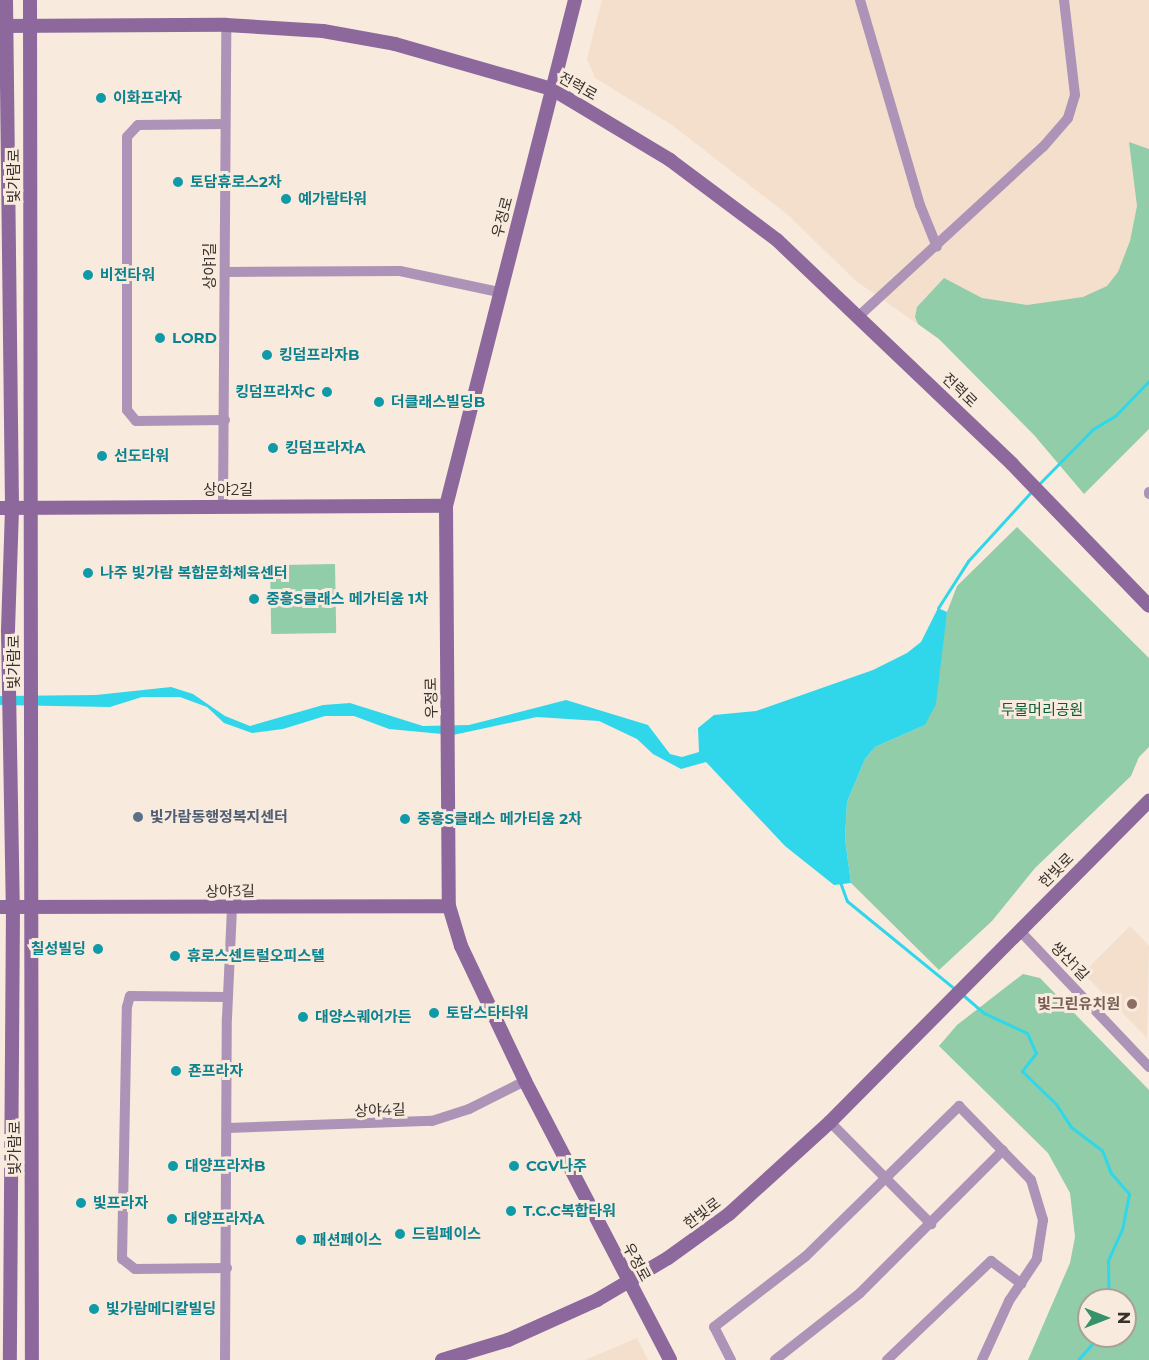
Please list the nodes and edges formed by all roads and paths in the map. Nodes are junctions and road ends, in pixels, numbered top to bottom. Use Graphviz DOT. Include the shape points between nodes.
graph roads {
  1 [pos="6,0"];
  2 [pos="30,0"];
  3 [pos="575,0"];
  4 [pos="860,0"];
  5 [pos="1064,0"];
  6 [pos="226,25"];
  7 [pos="3,26"];
  8 [pos="30,26"];
  9 [pos="552,89"];
  10 [pos="225,124"];
  11 [pos="937,247"];
  12 [pos="225,272"];
  13 [pos="499,292"];
  14 [pos="860,315"];
  15 [pos="225,420"];
  16 [pos="223,506"];
  17 [pos="446,506"];
  18 [pos="6,509"];
  19 [pos="31,509"];
  20 [pos="1149,606"];
  21 [pos="1149,801"];
  22 [pos="449,906"];
  23 [pos="6,907"];
  24 [pos="32,907"];
  25 [pos="232,907"];
  26 [pos="1018,930"];
  27 [pos="227,997"];
  28 [pos="1149,1067"];
  29 [pos="525,1081"];
  30 [pos="830,1122"];
  31 [pos="227,1128"];
  32 [pos="1003,1150"];
  33 [pos="887,1180"];
  34 [pos="931,1224"];
  35 [pos="227,1268"];
  36 [pos="628,1281"];
  37 [pos="1021,1284"];
  38 [pos="891,1359"];
  39 [pos="10,1360"];
  40 [pos="32,1360"];
  41 [pos="225,1360"];
  42 [pos="442,1360"];
  43 [pos="670,1360"];
  44 [pos="731,1360"];
  45 [pos="775,1360"];
  46 [pos="982,1360"];
  1 -- 7 [label="street, 빛가람로"];
  2 -- 8 [label="street, 빛가람로"];
  3 -- 9 [label="street, 우정로"];
  4 -- 11 [label="street" via="920,205"];
  5 -- 11 [label="street" via="1075,95 1068,118 1043,147"];
  6 -- 8 [label="street, 전력로"];
  6 -- 9 [label="street, 전력로" via="358,36"];
  6 -- 10 [label="street, 상야1길"];
  7 -- 8 [label="street, 전력로"];
  7 -- 18 [label="street, 빛가람로"];
  8 -- 19 [label="street, 빛가람로"];
  9 -- 13 [label="street, 우정로"];
  9 -- 14 [label="street, 전력로" via="670,160 777,240"];
  10 -- 12 [label="street, 상야1길"];
  10 -- 15 [label="street" via="138,125 127,137 127,410 136,421"];
  11 -- 14 [label="street"];
  12 -- 13 [label="street" via="400,271"];
  12 -- 15 [label="street, 상야1길"];
  13 -- 17 [label="street, 우정로"];
  14 -- 20 [label="street, 전력로"];
  15 -- 16 [label="street, 상야1길"];
  16 -- 17 [label="street, 상야2길"];
  16 -- 19 [label="street, 상야2길"];
  17 -- 22 [label="street, 우정로"];
  18 -- 19 [label="street, 상야2길"];
  18 -- 23 [label="street, 빛가람로"];
  19 -- 24 [label="street, 빛가람로"];
  21 -- 26 [label="street, 한빛로"];
  22 -- 25 [label="street, 상야3길"];
  22 -- 29 [label="street, 우정로" via="461,946"];
  23 -- 24 [label="street, 상야3길"];
  23 -- 39 [label="street, 빛가람로"];
  24 -- 25 [label="street, 상야3길"];
  24 -- 40 [label="street, 빛가람로"];
  25 -- 27 [label="street"];
  26 -- 28 [label="street, 쌍산1길"];
  26 -- 30 [label="street, 한빛로"];
  27 -- 31 [label="street"];
  27 -- 35 [label="street" via="130,996 122,1260 135,1269"];
  29 -- 31 [label="street, 상야4길" via="469,1109 432,1121"];
  29 -- 36 [label="street, 우정로"];
  30 -- 33 [label="street"];
  30 -- 36 [label="street, 한빛로" via="729,1214"];
  31 -- 35 [label="street"];
  32 -- 33 [label="street" via="959,1106"];
  32 -- 34 [label="street"];
  32 -- 37 [label="street" via="1031,1180 1042,1212 1041,1247"];
  33 -- 34 [label="street"];
  33 -- 44 [label="street" via="805,1257 714,1327"];
  34 -- 45 [label="street" via="860,1293"];
  35 -- 41 [label="street"];
  36 -- 42 [label="street, 한빛로" via="566,1316 508,1340"];
  36 -- 43 [label="street, 우정로"];
  37 -- 38 [label="street" via="991,1261"];
  37 -- 46 [label="street"];
}
